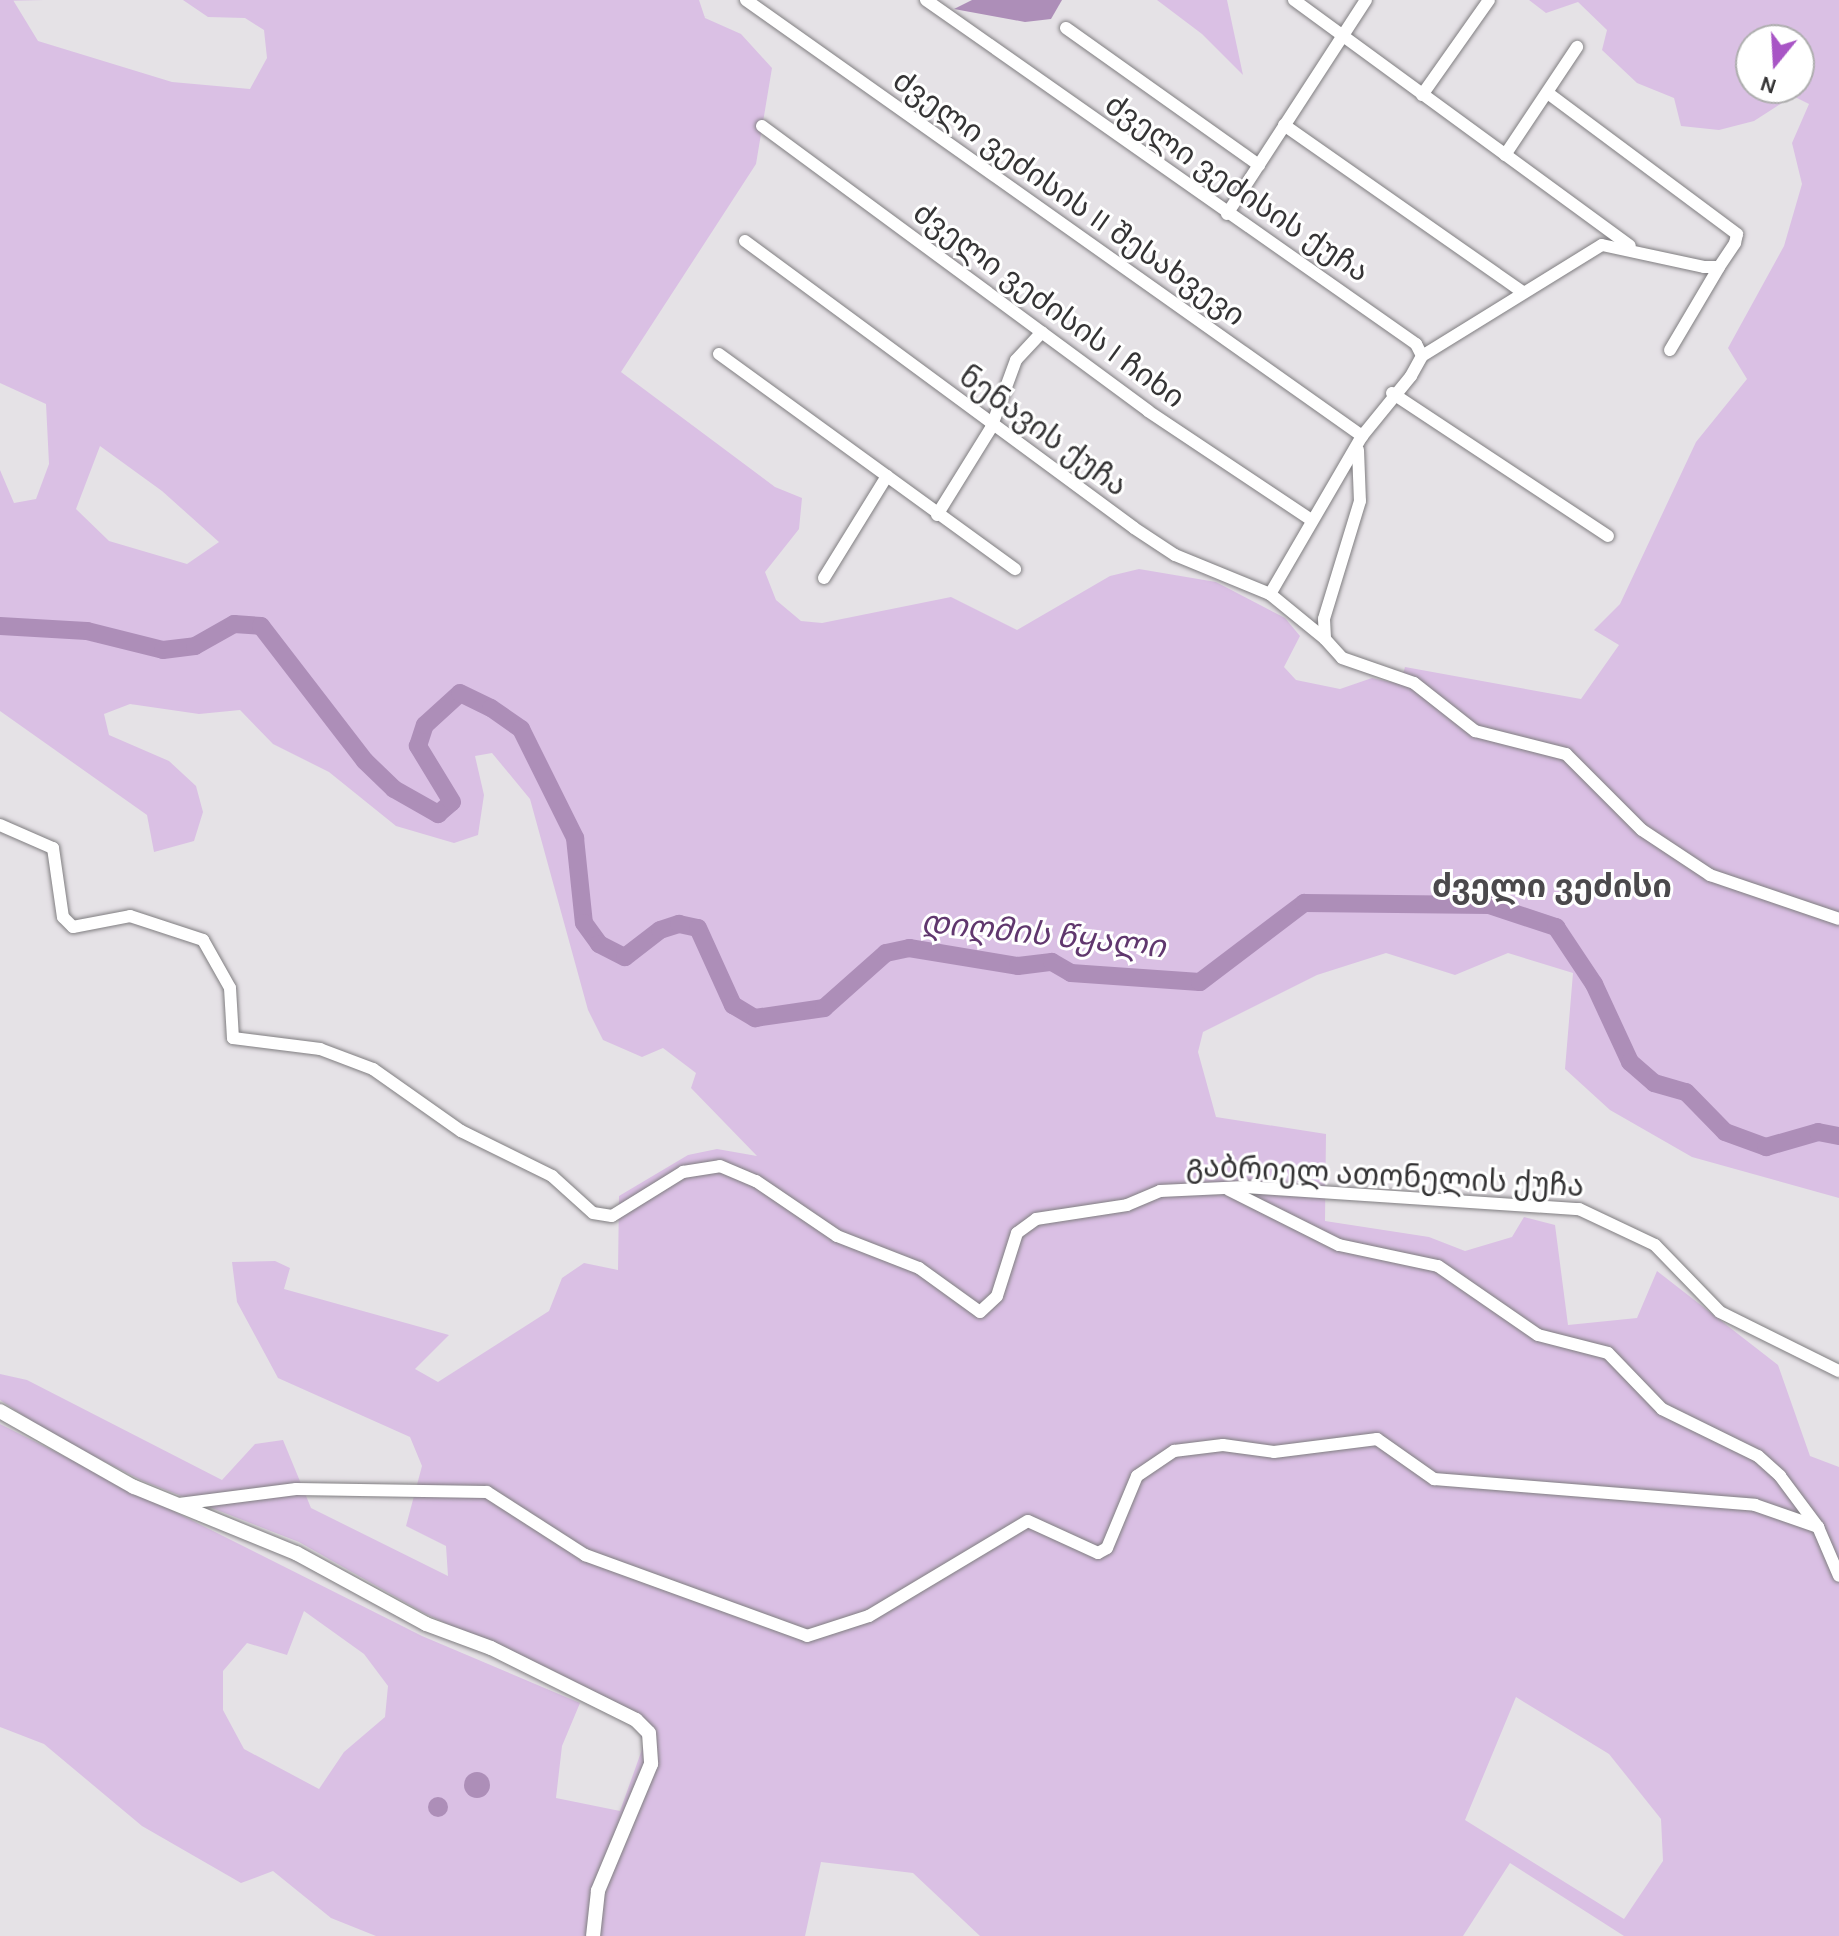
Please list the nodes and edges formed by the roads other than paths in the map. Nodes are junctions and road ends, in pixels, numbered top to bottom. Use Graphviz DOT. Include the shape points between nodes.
graph roads {
  1 [pos="746,0"];
  2 [pos="926,0"];
  3 [pos="1294,0"];
  4 [pos="1366,0"];
  5 [pos="1489,0"];
  6 [pos="1066,28"];
  7 [pos="1341,37"];
  8 [pos="1577,47"];
  9 [pos="1549,94"];
  10 [pos="1422,95"];
  11 [pos="1284,125"];
  12 [pos="762,126"];
  13 [pos="1505,155"];
  14 [pos="1259,165"];
  15 [pos="1227,214"];
  16 [pos="745,241"];
  17 [pos="1630,246"];
  18 [pos="1719,267"];
  19 [pos="1521,291"];
  20 [pos="1042,332"];
  21 [pos="1670,350"];
  22 [pos="719,354"];
  23 [pos="1422,356"];
  24 [pos="1392,393"];
  25 [pos="991,428"];
  26 [pos="1362,436"];
  27 [pos="1358,450"];
  28 [pos="887,476"];
  29 [pos="937,515"];
  30 [pos="1310,519"];
  31 [pos="1608,536"];
  32 [pos="1015,569"];
  33 [pos="824,578"];
  34 [pos="1270,594"];
  35 [pos="1325,639"];
  36 [pos="0,825"];
  37 [pos="1839,919"];
  38 [pos="1229,1190"];
  39 [pos="1839,1371"];
  40 [pos="0,1411"];
  41 [pos="179,1504"];
  42 [pos="1818,1527"];
  43 [pos="1839,1576"];
  44 [pos="593,1936"];
  1 -- 26 [label="street, ძველი ვეძისის II შესახვევი"];
  2 -- 15 [label="street, ძველი ვეძისის ქუჩა"];
  3 -- 7 [label="street"];
  4 -- 7 [label="street"];
  5 -- 10 [label="street"];
  6 -- 14 [label="street"];
  7 -- 10 [label="street"];
  7 -- 11 [label="street"];
  8 -- 9 [label="street"];
  9 -- 13 [label="street"];
  9 -- 18 [label="street" via="1737,234"];
  10 -- 13 [label="street"];
  11 -- 14 [label="street"];
  11 -- 19 [label="street"];
  12 -- 20 [label="street, ძველი ვეძისის I ჩიხი"];
  13 -- 17 [label="street"];
  14 -- 15 [label="street"];
  15 -- 23 [label="street, ძველი ვეძისის ქუჩა" via="1402,331"];
  16 -- 25 [label="street, ნენავის ქუჩა"];
  17 -- 18 [label="street"];
  17 -- 19 [label="street" via="1602,245"];
  18 -- 21 [label="street"];
  19 -- 23 [label="street"];
  20 -- 25 [label="street" via="1016,360"];
  20 -- 30 [label="street, ძველი ვეძისის I ჩიხი"];
  22 -- 28 [label="street"];
  23 -- 24 [label="street"];
  24 -- 26 [label="street"];
  24 -- 31 [label="street"];
  25 -- 29 [label="street"];
  25 -- 34 [label="street, ნენავის ქუჩა" via="1175,555"];
  26 -- 27 [label="street"];
  27 -- 30 [label="street"];
  27 -- 35 [label="street" via="1360,501 1330,591"];
  28 -- 29 [label="street"];
  28 -- 33 [label="street"];
  29 -- 32 [label="street"];
  30 -- 34 [label="street"];
  34 -- 35 [label="street, ნენავის ქუჩა"];
  35 -- 37 [label="street" via="1342,658 1414,683 1475,731 1566,754 1642,830 1710,875"];
  36 -- 38 [label="street, გაბრიელ ათონელის ქუჩა" via="53,848 63,917 73,927 130,916 203,940 230,988 233,1038 320,1049 373,1069 461,1131 552,1176 593,1213 621,1212 683,1172 720,1166 756,1181 837,1236 919,1268 980,1312 997,1296 1017,1233 1036,1219 1127,1205 1160,1191"];
  38 -- 39 [label="street, გაბრიელ ათონელის ქუჩა" via="1579,1209 1655,1245 1720,1312"];
  38 -- 42 [label="street" via="1339,1245 1438,1266 1538,1335 1608,1353 1662,1409 1758,1456"];
  40 -- 41 [label="street" via="120,1480"];
  41 -- 42 [label="street" via="296,1489 487,1492 585,1555 807,1636 869,1616 1028,1521 1098,1553 1107,1548 1137,1476 1174,1451 1223,1445 1274,1452 1377,1439 1434,1479 1755,1505"];
  41 -- 44 [label="street" via="296,1553 426,1624 491,1648 649,1733 651,1764 598,1891"];
  42 -- 43 [label="street"];
}
